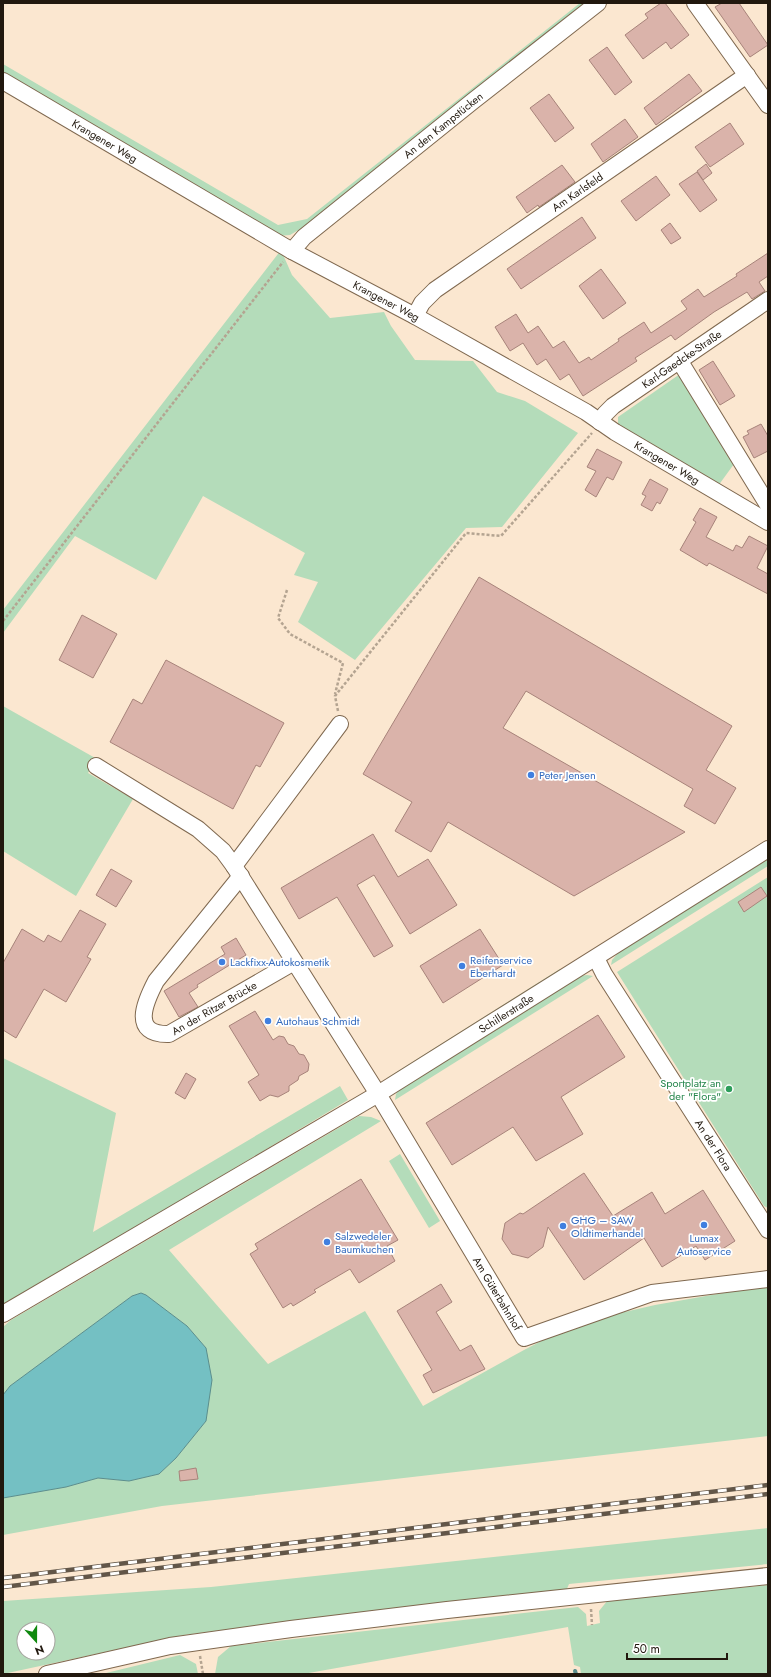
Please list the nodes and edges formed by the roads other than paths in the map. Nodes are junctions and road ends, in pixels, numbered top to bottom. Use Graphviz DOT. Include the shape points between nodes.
graph roads {
  1 [pos="598,3"];
  2 [pos="695,3"];
  3 [pos="747,75"];
  4 [pos="3,81"];
  5 [pos="768,105"];
  6 [pos="292,251"];
  7 [pos="768,300"];
  8 [pos="415,316"];
  9 [pos="679,360"];
  10 [pos="600,422"];
  11 [pos="768,505"];
  12 [pos="768,522"];
  13 [pos="340,724"];
  14 [pos="96,766"];
  15 [pos="768,849"];
  16 [pos="237,871"];
  17 [pos="596,958"];
  18 [pos="294,962"];
  19 [pos="378,1094"];
  20 [pos="768,1230"];
  21 [pos="768,1279"];
  22 [pos="3,1314"];
  23 [pos="768,1576"];
  24 [pos="47,1674"];
  1 -- 6 [label="street, An den Kampstücken" via="304,237"];
  2 -- 3 [label="street"];
  3 -- 5 [label="street"];
  3 -- 8 [label="street, Am Karlsfeld" via="435,290 422,303"];
  4 -- 6 [label="street, Krangener Weg"];
  6 -- 8 [label="street, Krangener Weg"];
  7 -- 9 [label="street, Karl-Gaedcke-Straße"];
  8 -- 10 [label="street, Krangener Weg"];
  9 -- 10 [label="street, Karl-Gaedcke-Straße" via="614,406"];
  9 -- 11 [label="street"];
  10 -- 12 [label="street, Krangener Weg"];
  13 -- 16 [label="street, An der Ritzer Brücke"];
  14 -- 16 [label="street" via="198,829 223,851"];
  15 -- 17 [label="street, Schillerstraße"];
  16 -- 18 [label="street"];
  16 -- 18 [label="street, An der Ritzer Brücke" via="156,981 146,1000 143,1016 146,1025 152,1031 169,1034"];
  17 -- 19 [label="street, Schillerstraße"];
  17 -- 20 [label="street, An der Flora"];
  18 -- 19 [label="street"];
  19 -- 21 [label="street, Am Güterbahnhof" via="524,1338 652,1293"];
  19 -- 22 [label="street, Schillerstraße"];
  23 -- 24 [label="street" via="447,1610 270,1632 170,1646"];
}
